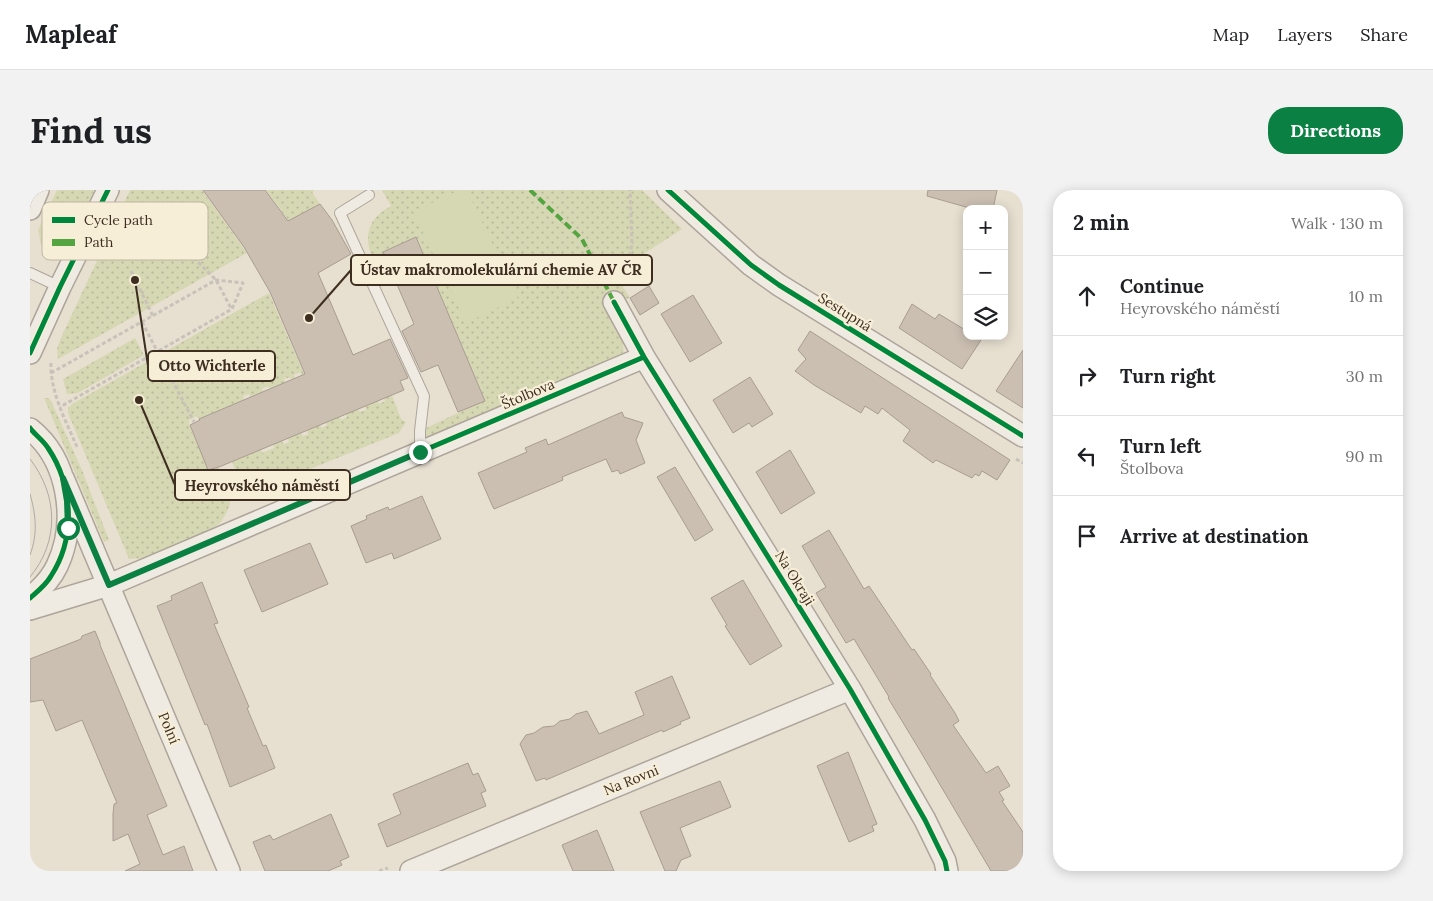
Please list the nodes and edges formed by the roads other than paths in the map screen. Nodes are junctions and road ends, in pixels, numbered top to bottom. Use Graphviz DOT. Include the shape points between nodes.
graph roads {
  1 [pos="38,190"];
  2 [pos="108,190"];
  3 [pos="668,190"];
  4 [pos="369,195"];
  5 [pos="102,202"];
  6 [pos="30,209"];
  7 [pos="73,260"];
  8 [pos="30,273"];
  9 [pos="60,287"];
  10 [pos="614,302"];
  11 [pos="30,353"];
  12 [pos="644,357"];
  13 [pos="30,429"];
  14 [pos="1023,436"];
  15 [pos="420,452"];
  16 [pos="63,478"];
  17 [pos="109,585"];
  18 [pos="30,598"];
  19 [pos="30,609"];
  20 [pos="850,689"];
  21 [pos="229,871"];
  22 [pos="411,871"];
  23 [pos="947,871"];
  1 -- 6 [label="street"];
  2 -- 5 [label="street"];
  3 -- 14 [label="street, Sestupná" via="751,265 779,285"];
  4 -- 15 [label="lane" via="340,213 424,396"];
  7 -- 9 [label="street"];
  8 -- 9 [label="lane"];
  9 -- 11 [label="street"];
  10 -- 12 [label="street, Na Okraji"];
  12 -- 15 [label="street, Štolbova"];
  12 -- 20 [label="street, Na Okraji"];
  13 -- 16 [label="street, Polní" via="47,447"];
  15 -- 17 [label="street, Štolbova"];
  16 -- 17 [label="street, Polní"];
  16 -- 18 [label="street" via="68,515 65,542 57,567"];
  17 -- 19 [label="street, Štolbova"];
  17 -- 21 [label="street, Polní"];
  20 -- 22 [label="street, Na Rovni"];
  20 -- 23 [label="street, Na Okraji" via="925,820"];
}
